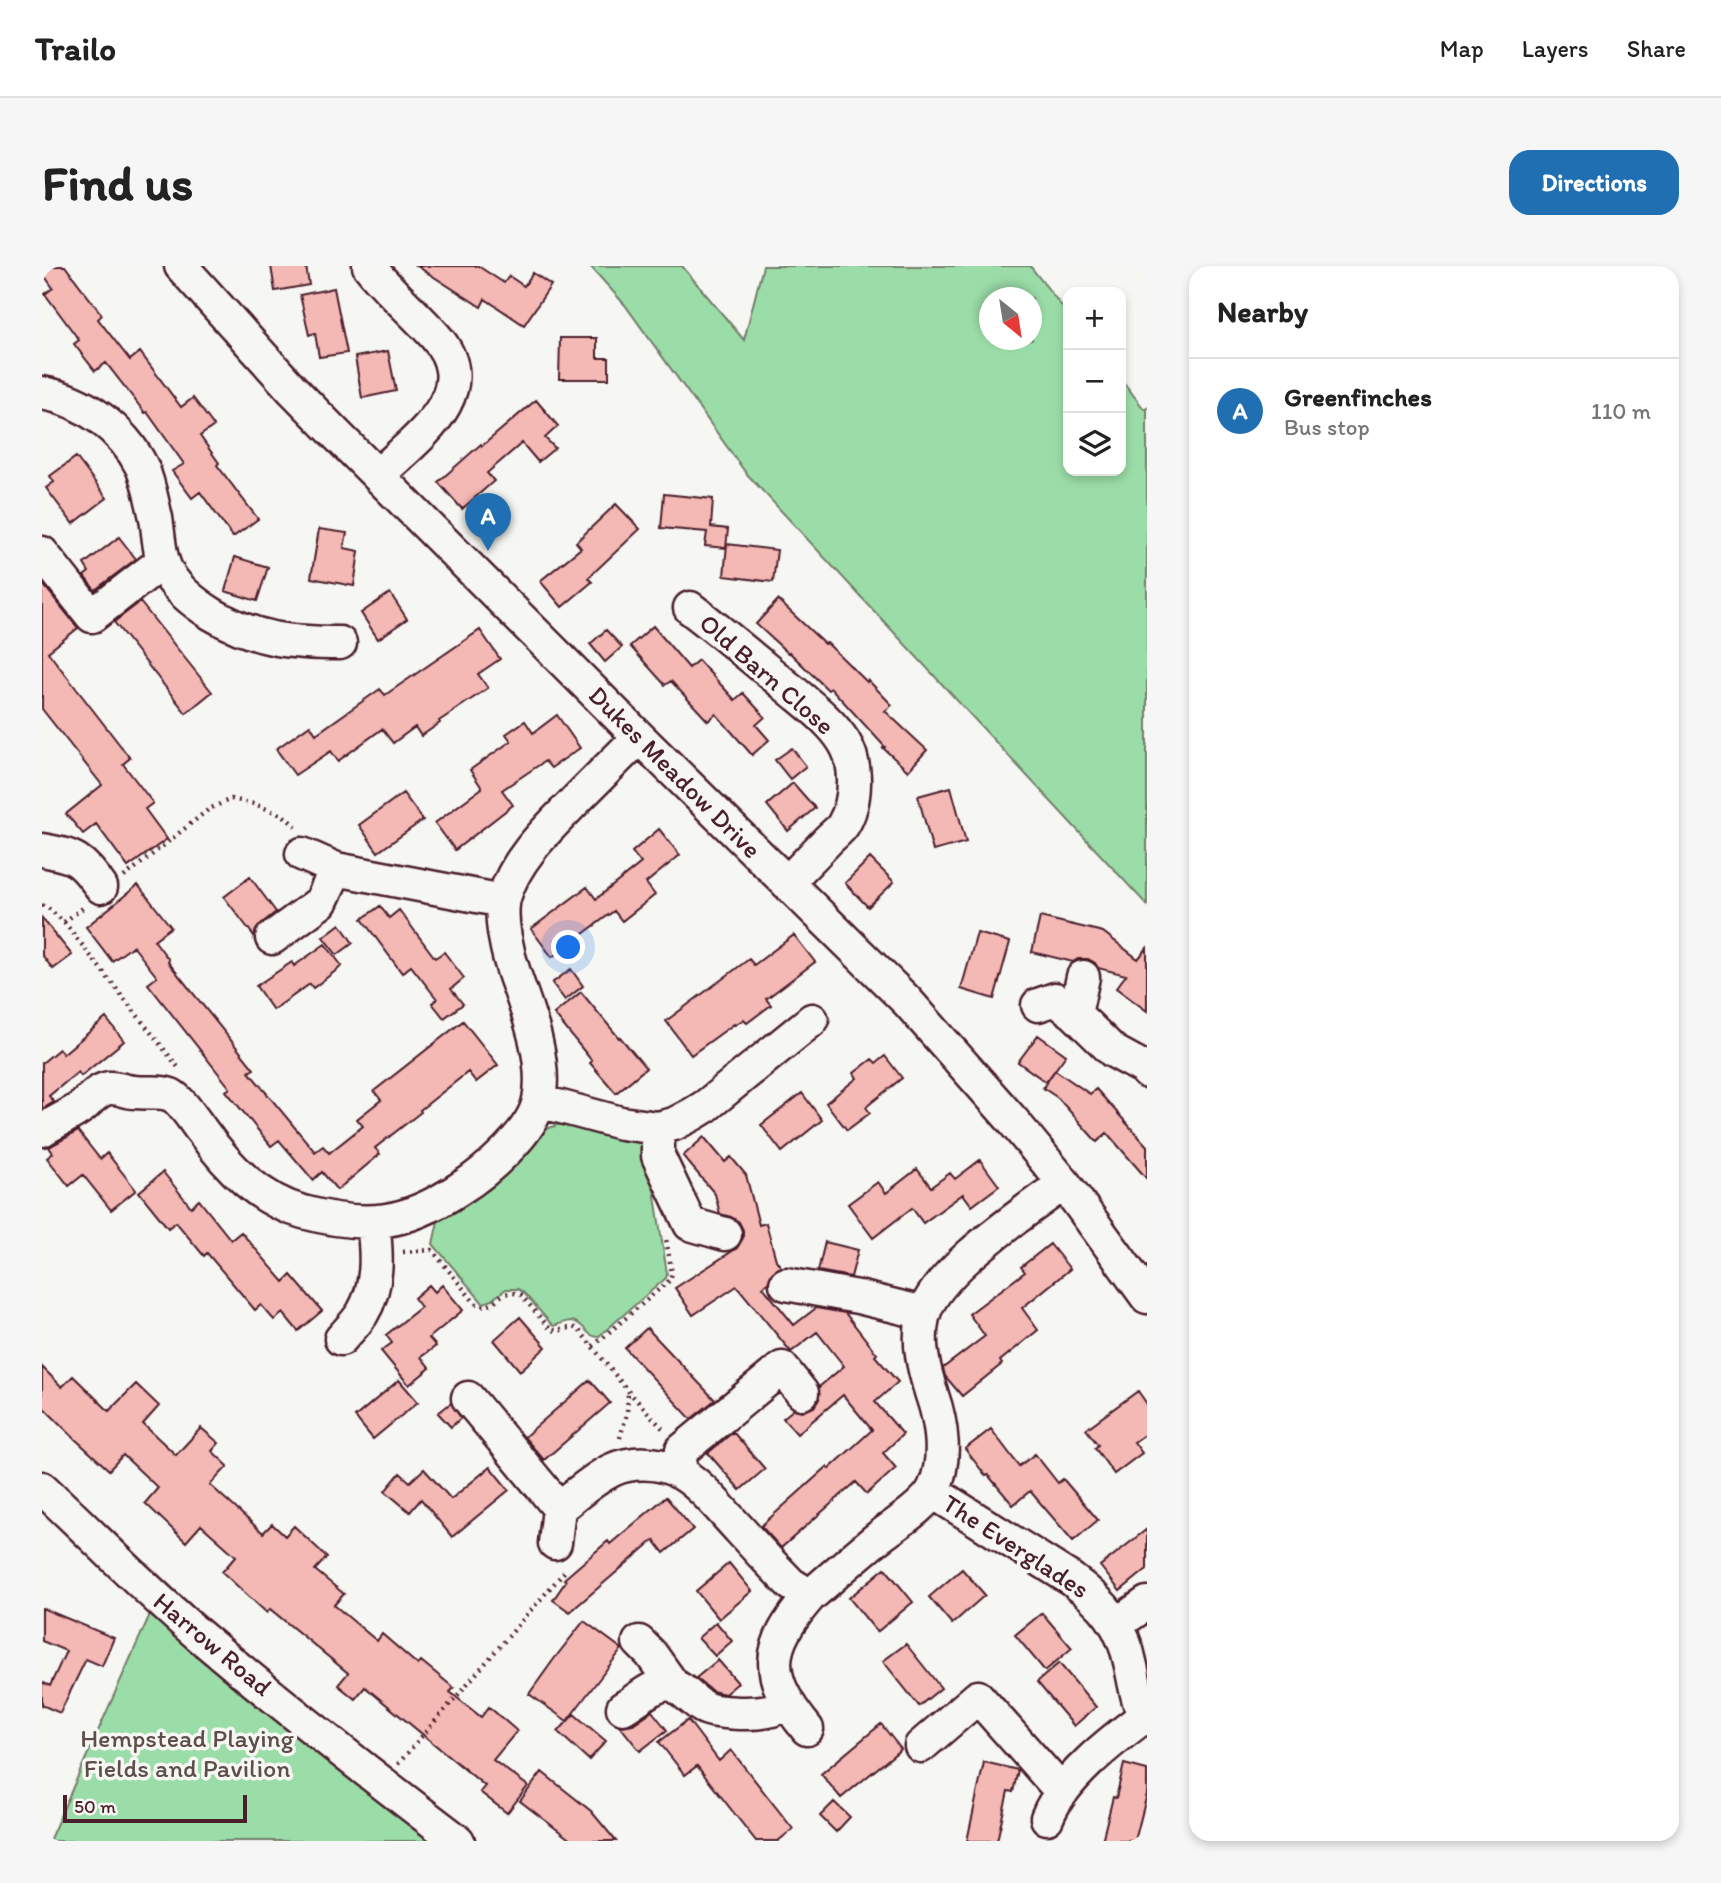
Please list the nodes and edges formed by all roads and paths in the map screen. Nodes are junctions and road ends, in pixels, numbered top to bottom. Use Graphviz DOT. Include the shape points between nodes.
graph roads {
  1 [pos="181,266"];
  2 [pos="376,276"];
  3 [pos="42,393"];
  4 [pos="378,475"];
  5 [pos="42,553"];
  6 [pos="163,561"];
  7 [pos="690,608"];
  8 [pos="340,643"];
  9 [pos="639,737"];
  10 [pos="42,850"];
  11 [pos="302,854"];
  12 [pos="336,869"];
  13 [pos="787,883"];
  14 [pos="103,890"];
  15 [pos="503,901"];
  16 [pos="42,905"];
  17 [pos="64,922"];
  18 [pos="272,938"];
  19 [pos="1083,977"];
  20 [pos="1038,1004"];
  21 [pos="1075,1014"];
  22 [pos="812,1020"];
  23 [pos="1147,1069"];
  24 [pos="174,1096"];
  25 [pos="539,1101"];
  26 [pos="658,1128"];
  27 [pos="42,1130"];
  28 [pos="1065,1184"];
  29 [pos="675,1195"];
  30 [pos="373,1223"];
  31 [pos="725,1234"];
  32 [pos="377,1254"];
  33 [pos="786,1284"];
  34 [pos="1147,1297"];
  35 [pos="924,1313"];
  36 [pos="341,1339"];
  37 [pos="593,1346"];
  38 [pos="628,1391"];
  39 [pos="802,1393"];
  40 [pos="468,1398"];
  41 [pos="680,1461"];
  42 [pos="613,1470"];
  43 [pos="933,1492"];
  44 [pos="45,1497"];
  45 [pos="559,1508"];
  46 [pos="555,1543"];
  47 [pos="810,1596"];
  48 [pos="1147,1603"];
  49 [pos="1117,1624"];
  50 [pos="639,1642"];
  51 [pos="673,1685"];
  52 [pos="788,1702"];
  53 [pos="623,1708"];
  54 [pos="1146,1717"];
  55 [pos="807,1729"];
  56 [pos="920,1746"];
  57 [pos="382,1783"];
  58 [pos="458,1841"];
  1 -- 4 [label="street, Dukes Meadow Drive" via="292,389"];
  2 -- 4 [label="street" via="436,337 452,362 454,377 451,393 434,420"];
  3 -- 6 [label="street" via="96,415 131,449 150,489"];
  4 -- 9 [label="street, Dukes Meadow Drive"];
  5 -- 6 [label="street" via="92,616"];
  6 -- 8 [label="street" via="169,575 197,605 233,626 274,639"];
  7 -- 13 [label="street, Old Barn Close" via="811,708 835,731 850,756 854,785 843,825"];
  9 -- 13 [label="street, Dukes Meadow Drive"];
  9 -- 15 [label="street" via="521,862"];
  10 -- 14 [label="street" via="72,856 86,865"];
  11 -- 12 [label="street"];
  11 -- 14 [label="path" via="299,828 284,816 231,799 209,809"];
  12 -- 15 [label="street"];
  12 -- 18 [label="street" via="321,902"];
  13 -- 28 [label="street, Dukes Meadow Drive" via="907,1001"];
  14 -- 17 [label="path"];
  15 -- 25 [label="street" via="509,960 540,1062"];
  16 -- 17 [label="path"];
  17 -- 24 [label="path" via="182,1073"];
  19 -- 21 [label="street"];
  20 -- 21 [label="street" via="1055,999"];
  21 -- 23 [label="street" via="1113,1051"];
  22 -- 26 [label="street" via="706,1106"];
  24 -- 27 [label="street" via="107,1088"];
  24 -- 30 [label="street" via="254,1188 300,1211"];
  25 -- 26 [label="street"];
  25 -- 30 [label="street" via="514,1143 468,1184 422,1210"];
  26 -- 29 [label="street" via="658,1156"];
  28 -- 34 [label="street, Dukes Meadow Drive"];
  28 -- 35 [label="street, The Everglades" via="964,1260"];
  29 -- 31 [label="street" via="690,1224"];
  29 -- 37 [label="path" via="663,1219 670,1280"];
  30 -- 32 [label="street"];
  32 -- 36 [label="street" via="369,1301"];
  32 -- 37 [label="path" via="432,1250 475,1303 486,1308 509,1292 521,1295 550,1329 573,1327"];
  33 -- 35 [label="street"];
  35 -- 43 [label="street, The Everglades" via="922,1353 942,1440"];
  37 -- 38 [label="path"];
  38 -- 41 [label="path"];
  38 -- 42 [label="path"];
  39 -- 41 [label="street" via="782,1367"];
  40 -- 45 [label="street"];
  41 -- 42 [label="street"];
  41 -- 47 [label="street" via="791,1584"];
  42 -- 45 [label="street"];
  43 -- 47 [label="street, The Everglades"];
  43 -- 49 [label="street, The Everglades" via="1080,1585"];
  44 -- 57 [label="street, Harrow Road" via="199,1636"];
  45 -- 46 [label="street"];
  46 -- 57 [label="path" via="565,1570"];
  47 -- 52 [label="street, The Everglades" via="776,1647 774,1664"];
  48 -- 49 [label="street"];
  49 -- 54 [label="street, The Everglades"];
  50 -- 51 [label="street"];
  51 -- 52 [label="street" via="706,1709 769,1711"];
  51 -- 53 [label="street" via="651,1689"];
  52 -- 55 [label="street, The Everglades"];
  54 -- 56 [label="street, The Everglades" via="1109,1743 1054,1805 978,1697"];
  57 -- 58 [label="street, Harrow Road"];
}
